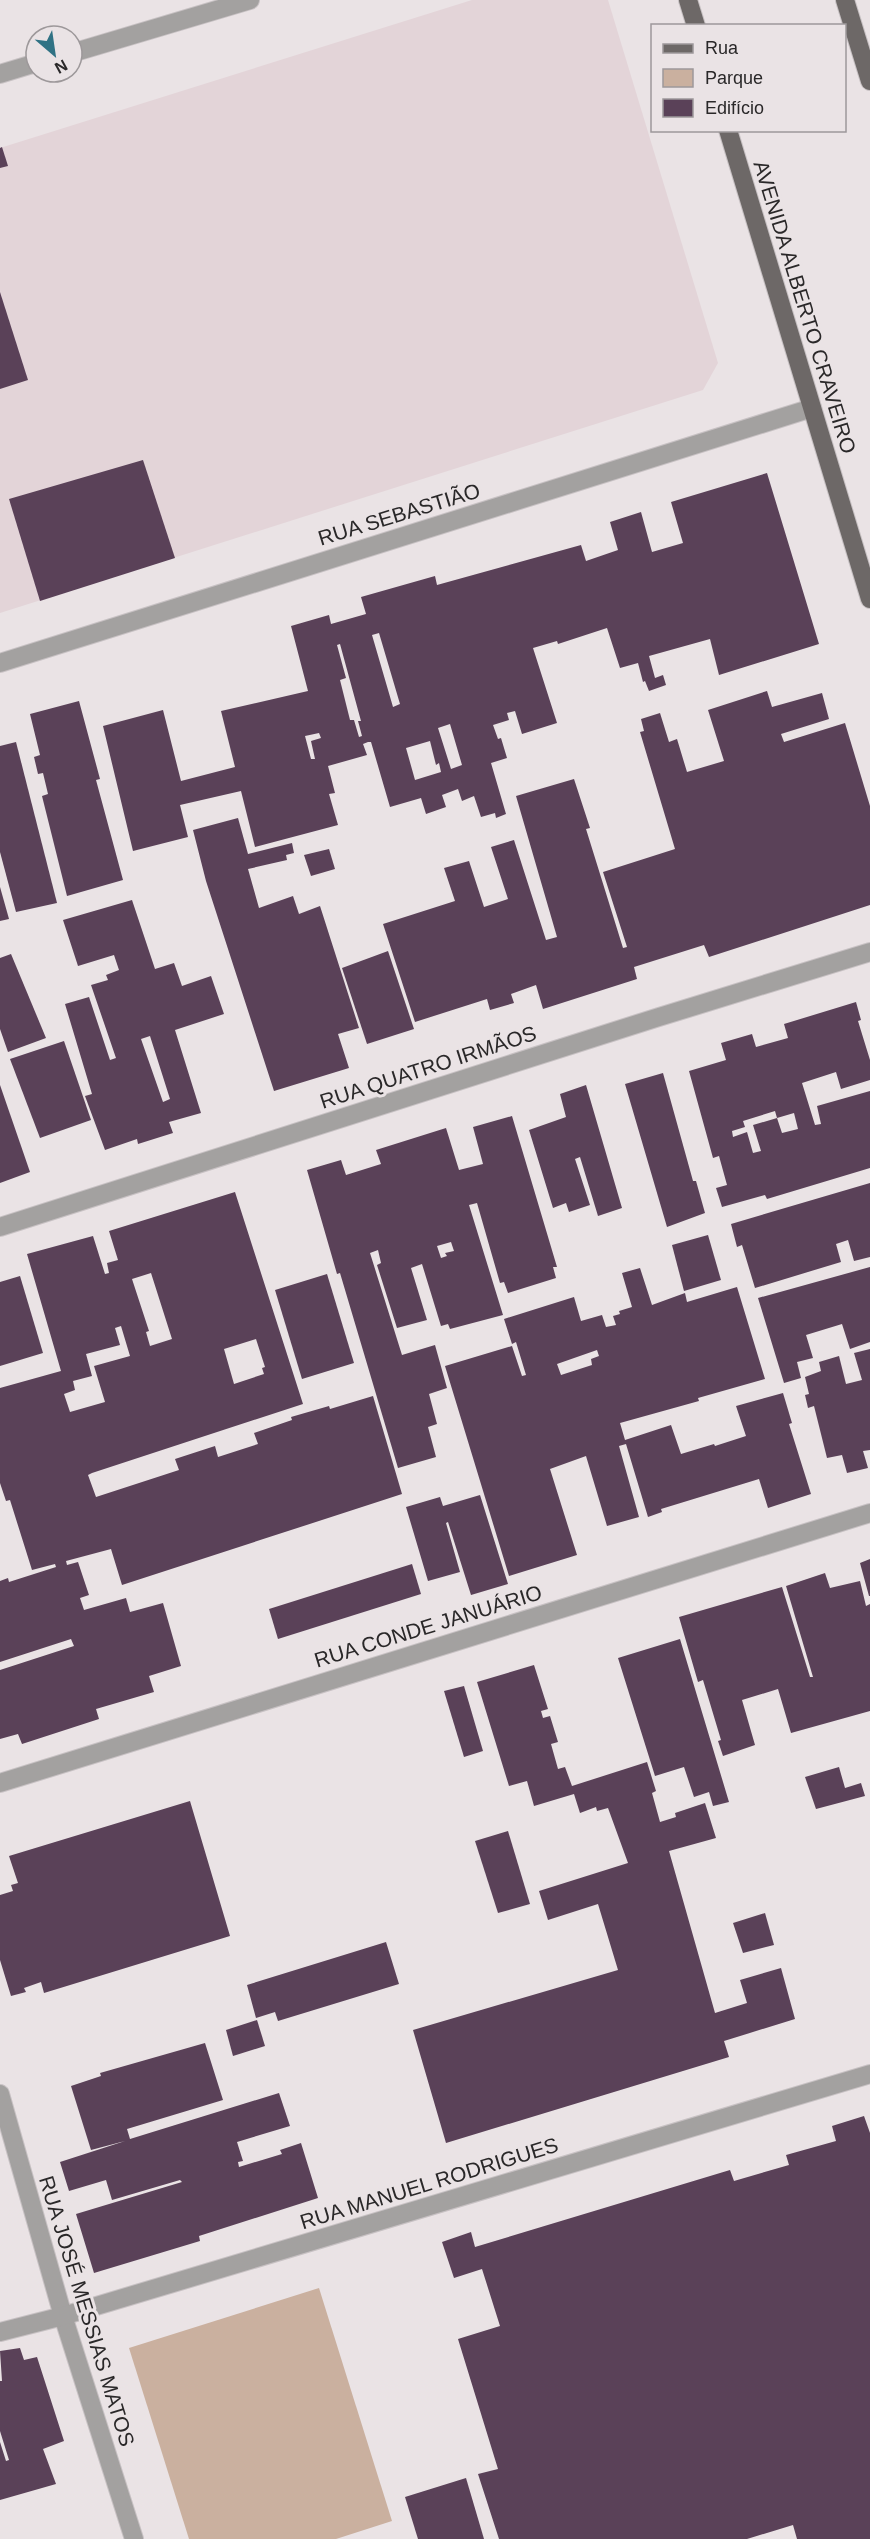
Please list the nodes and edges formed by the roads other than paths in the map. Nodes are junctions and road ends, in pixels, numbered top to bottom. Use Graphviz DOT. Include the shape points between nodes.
graph roads {
  1 [pos="250,0"];
  2 [pos="688,0"];
  3 [pos="845,0"];
  4 [pos="695,24"];
  5 [pos="84,49"];
  6 [pos="24,67"];
  7 [pos="0,74"];
  8 [pos="870,81"];
  9 [pos="729,132"];
  10 [pos="812,408"];
  11 [pos="870,599"];
  12 [pos="0,663"];
  13 [pos="870,952"];
  14 [pos="0,1227"];
  15 [pos="870,1513"];
  16 [pos="0,1783"];
  17 [pos="870,2074"];
  18 [pos="0,2094"];
  19 [pos="63,2316"];
  20 [pos="0,2332"];
  21 [pos="134,2539"];
  1 -- 5 [label="street"];
  2 -- 4 [label="main road"];
  3 -- 8 [label="main road"];
  6 -- 7 [label="street"];
  9 -- 10 [label="main road, AVENIDA ALBERTO CRAVEIRO"];
  10 -- 11 [label="main road, AVENIDA ALBERTO CRAVEIRO"];
  10 -- 12 [label="street, RUA SEBASTIÃO"];
  13 -- 14 [label="street, RUA QUATRO IRMÃOS"];
  15 -- 16 [label="street, RUA CONDE JANUÁRIO"];
  17 -- 19 [label="street, RUA MANUEL RODRIGUES"];
  18 -- 19 [label="street, RUA JOSÉ MESSIAS MATOS"];
  19 -- 20 [label="street, RUA MANUEL RODRIGUES"];
  19 -- 21 [label="street, RUA JOSÉ MESSIAS MATOS"];
}
